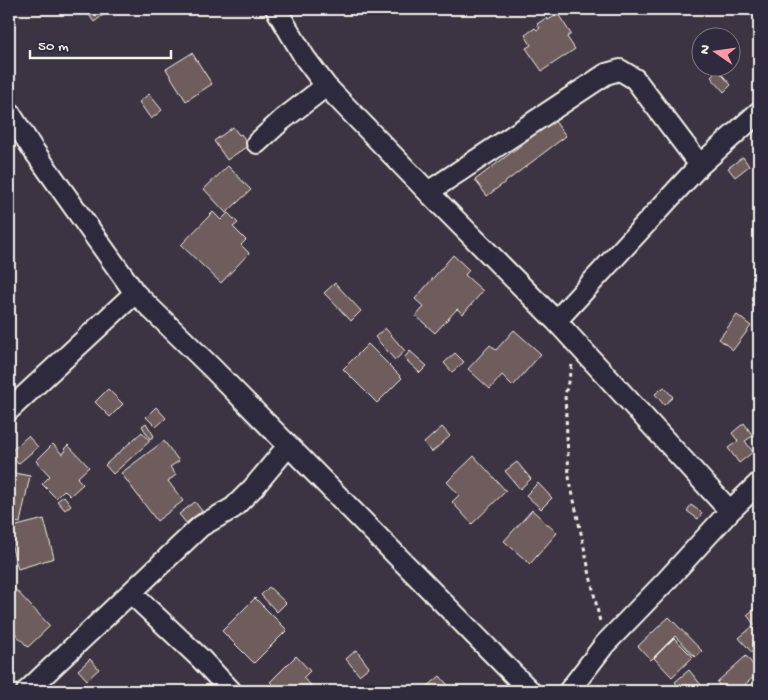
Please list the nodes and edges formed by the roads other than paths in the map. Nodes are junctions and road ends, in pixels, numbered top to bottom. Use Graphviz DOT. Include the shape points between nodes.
graph roads {
  1 [pos="276,9"];
  2 [pos="326,86"];
  3 [pos="9,112"];
  4 [pos="759,112"];
  5 [pos="257,143"];
  6 [pos="700,166"];
  7 [pos="428,192"];
  8 [pos="135,293"];
  9 [pos="556,321"];
  10 [pos="9,410"];
  11 [pos="288,446"];
  12 [pos="759,483"];
  13 [pos="730,511"];
  14 [pos="131,593"];
  15 [pos="27,691"];
  16 [pos="232,691"];
  17 [pos="530,691"];
  18 [pos="569,691"];
  1 -- 2 [label="street"];
  2 -- 5 [label="street"];
  2 -- 7 [label="street"];
  3 -- 8 [label="street"];
  4 -- 6 [label="street"];
  6 -- 7 [label="street" via="635,79 620,70 606,74"];
  6 -- 9 [label="street"];
  7 -- 9 [label="street"];
  8 -- 10 [label="street"];
  8 -- 11 [label="street"];
  9 -- 13 [label="street"];
  11 -- 14 [label="street" via="233,508 201,526"];
  11 -- 17 [label="street"];
  12 -- 13 [label="street"];
  13 -- 18 [label="street" via="606,644"];
  14 -- 15 [label="street"];
  14 -- 16 [label="street"];
}
